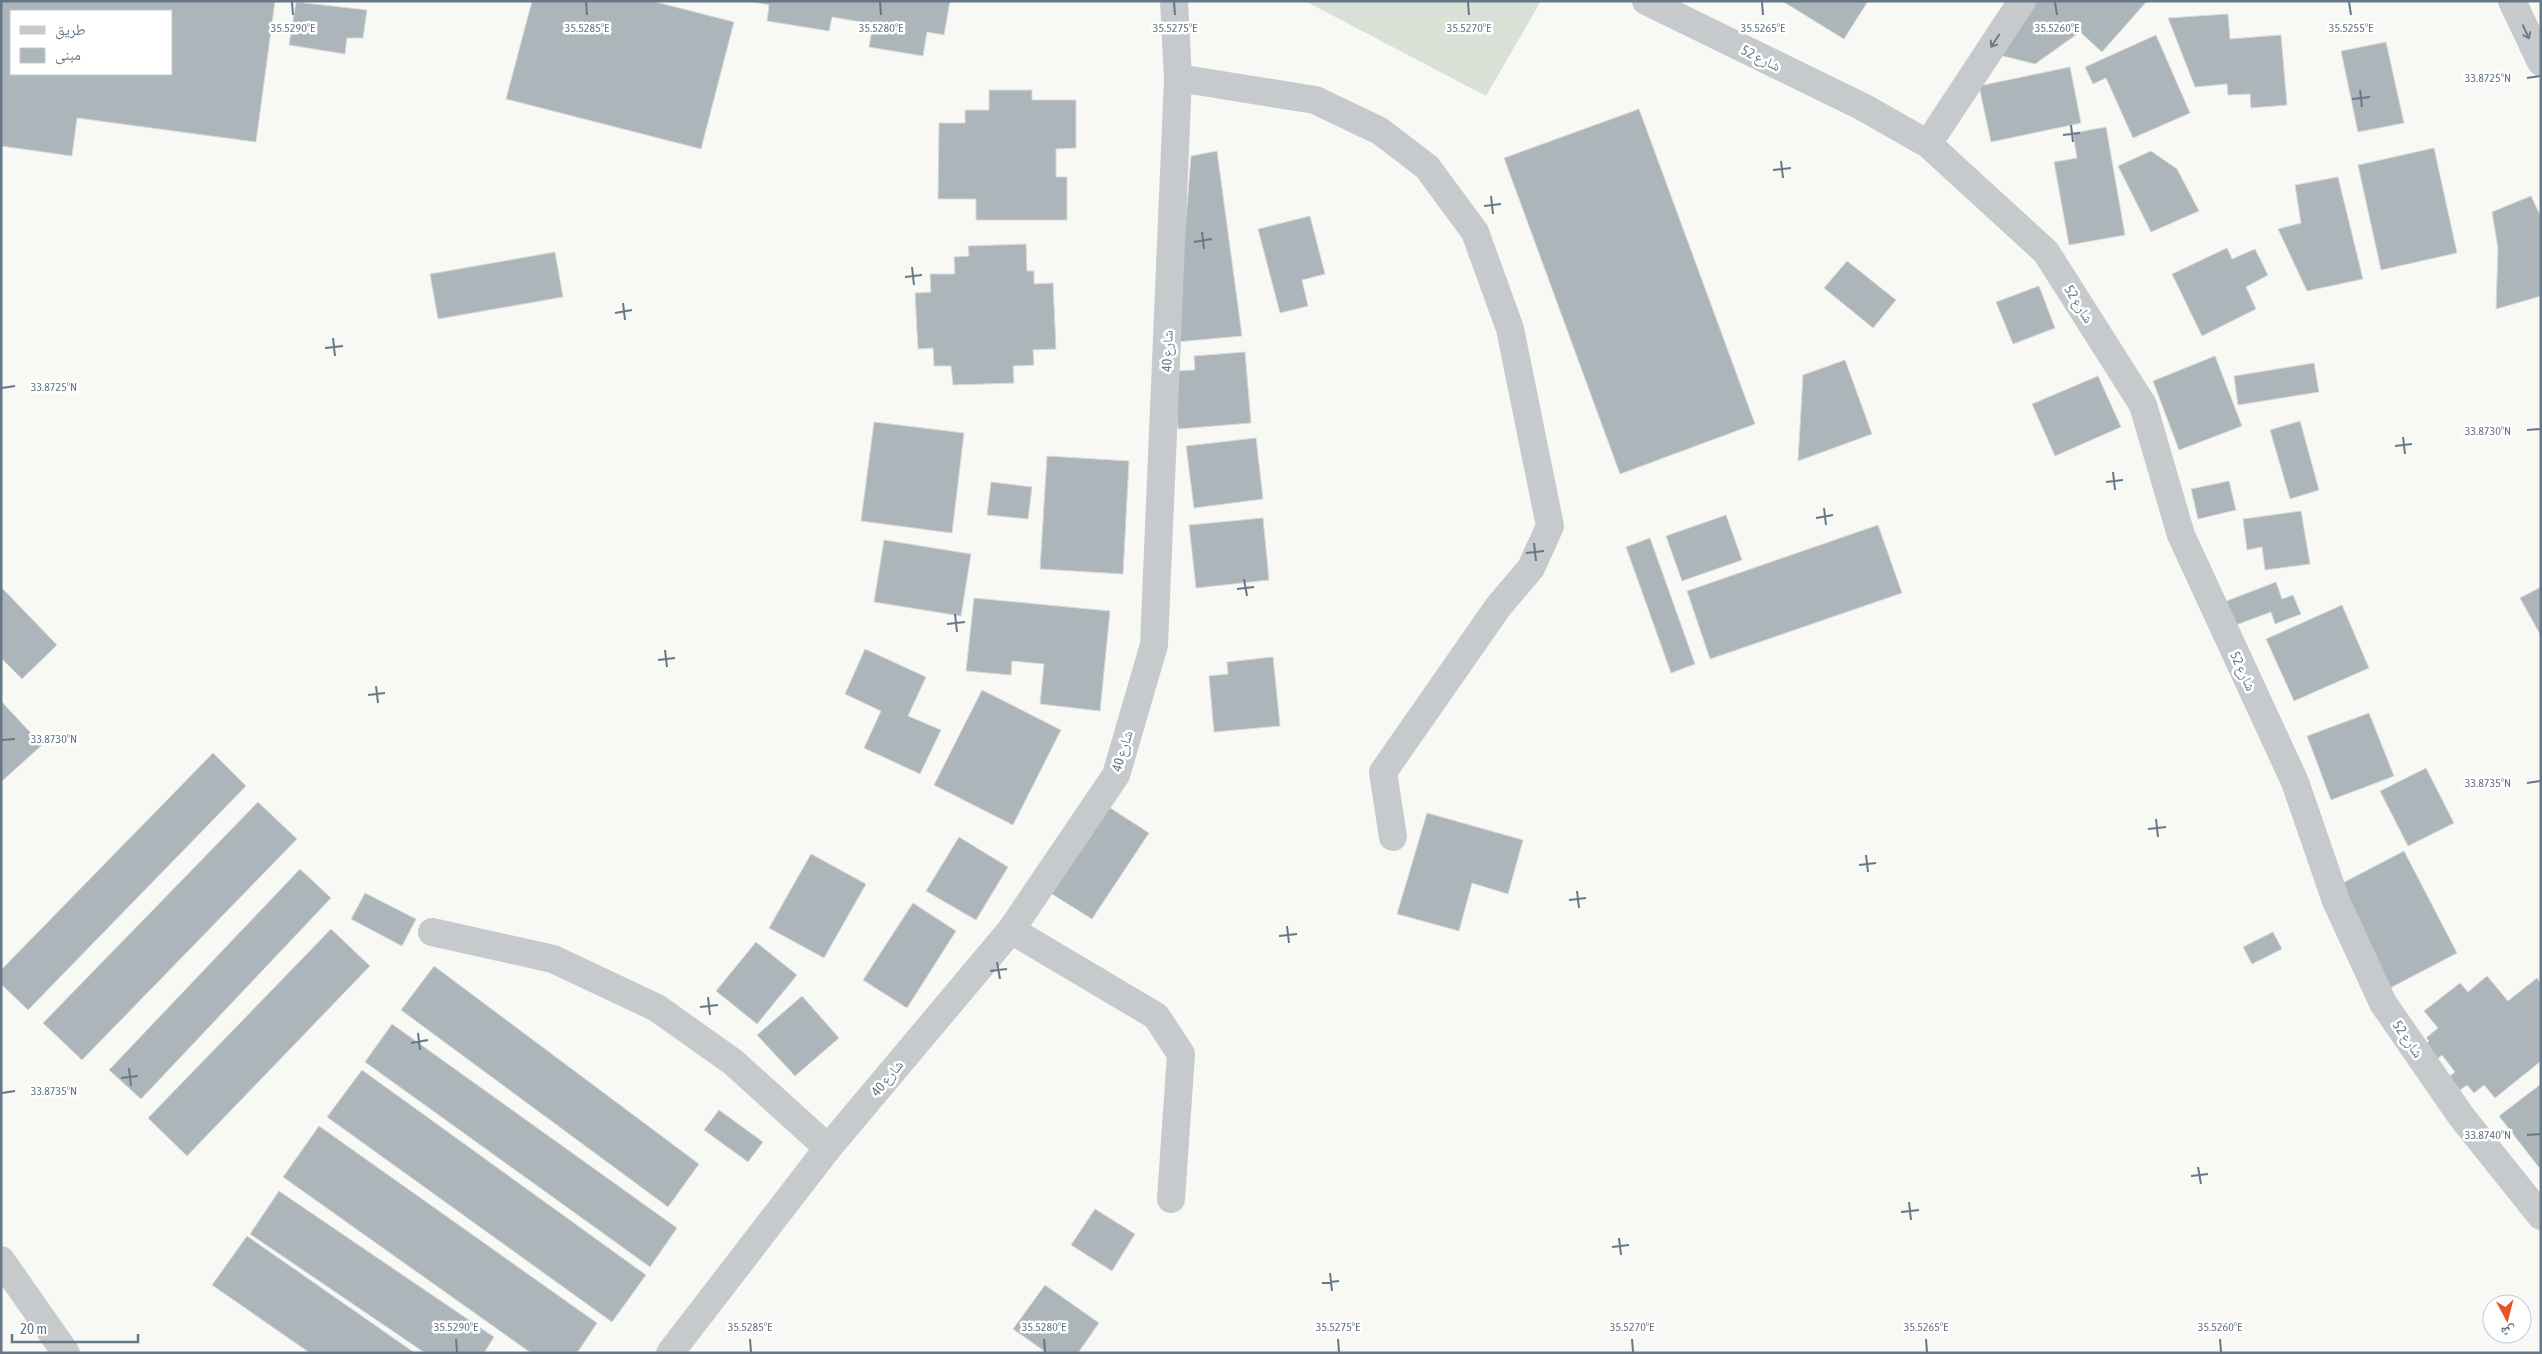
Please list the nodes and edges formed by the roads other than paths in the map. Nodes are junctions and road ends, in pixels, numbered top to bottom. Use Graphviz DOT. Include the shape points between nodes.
graph roads {
  1 [pos="1174,1"];
  2 [pos="1646,1"];
  3 [pos="2022,1"];
  4 [pos="2512,1"];
  5 [pos="2541,62"];
  6 [pos="1178,78"];
  7 [pos="1928,144"];
  8 [pos="1392,837"];
  9 [pos="1011,930"];
  10 [pos="432,932"];
  11 [pos="828,1148"];
  12 [pos="1171,1199"];
  13 [pos="2541,1216"];
  14 [pos="1,1260"];
  15 [pos="66,1353"];
  16 [pos="670,1353"];
  1 -- 6 [label="street, شارع 40"];
  2 -- 7 [label="street, شارع 52" via="1863,107"];
  3 -- 7 [label="street, one-way"];
  4 -- 5 [label="street, one-way"];
  6 -- 8 [label="street" via="1315,100 1380,131 1427,167 1475,232 1510,329 1550,526 1531,568 1498,607 1383,772"];
  6 -- 9 [label="street, شارع 40" via="1154,645 1116,775"];
  7 -- 13 [label="street, شارع 52" via="2046,252 2143,405 2181,536 2295,782 2336,901 2383,1003 2462,1116"];
  9 -- 11 [label="street, شارع 40"];
  9 -- 12 [label="street" via="1156,1016 1181,1054"];
  10 -- 11 [label="street" via="553,959 657,1008 733,1062"];
  11 -- 16 [label="street, شارع 40"];
  14 -- 15 [label="street"];
}
